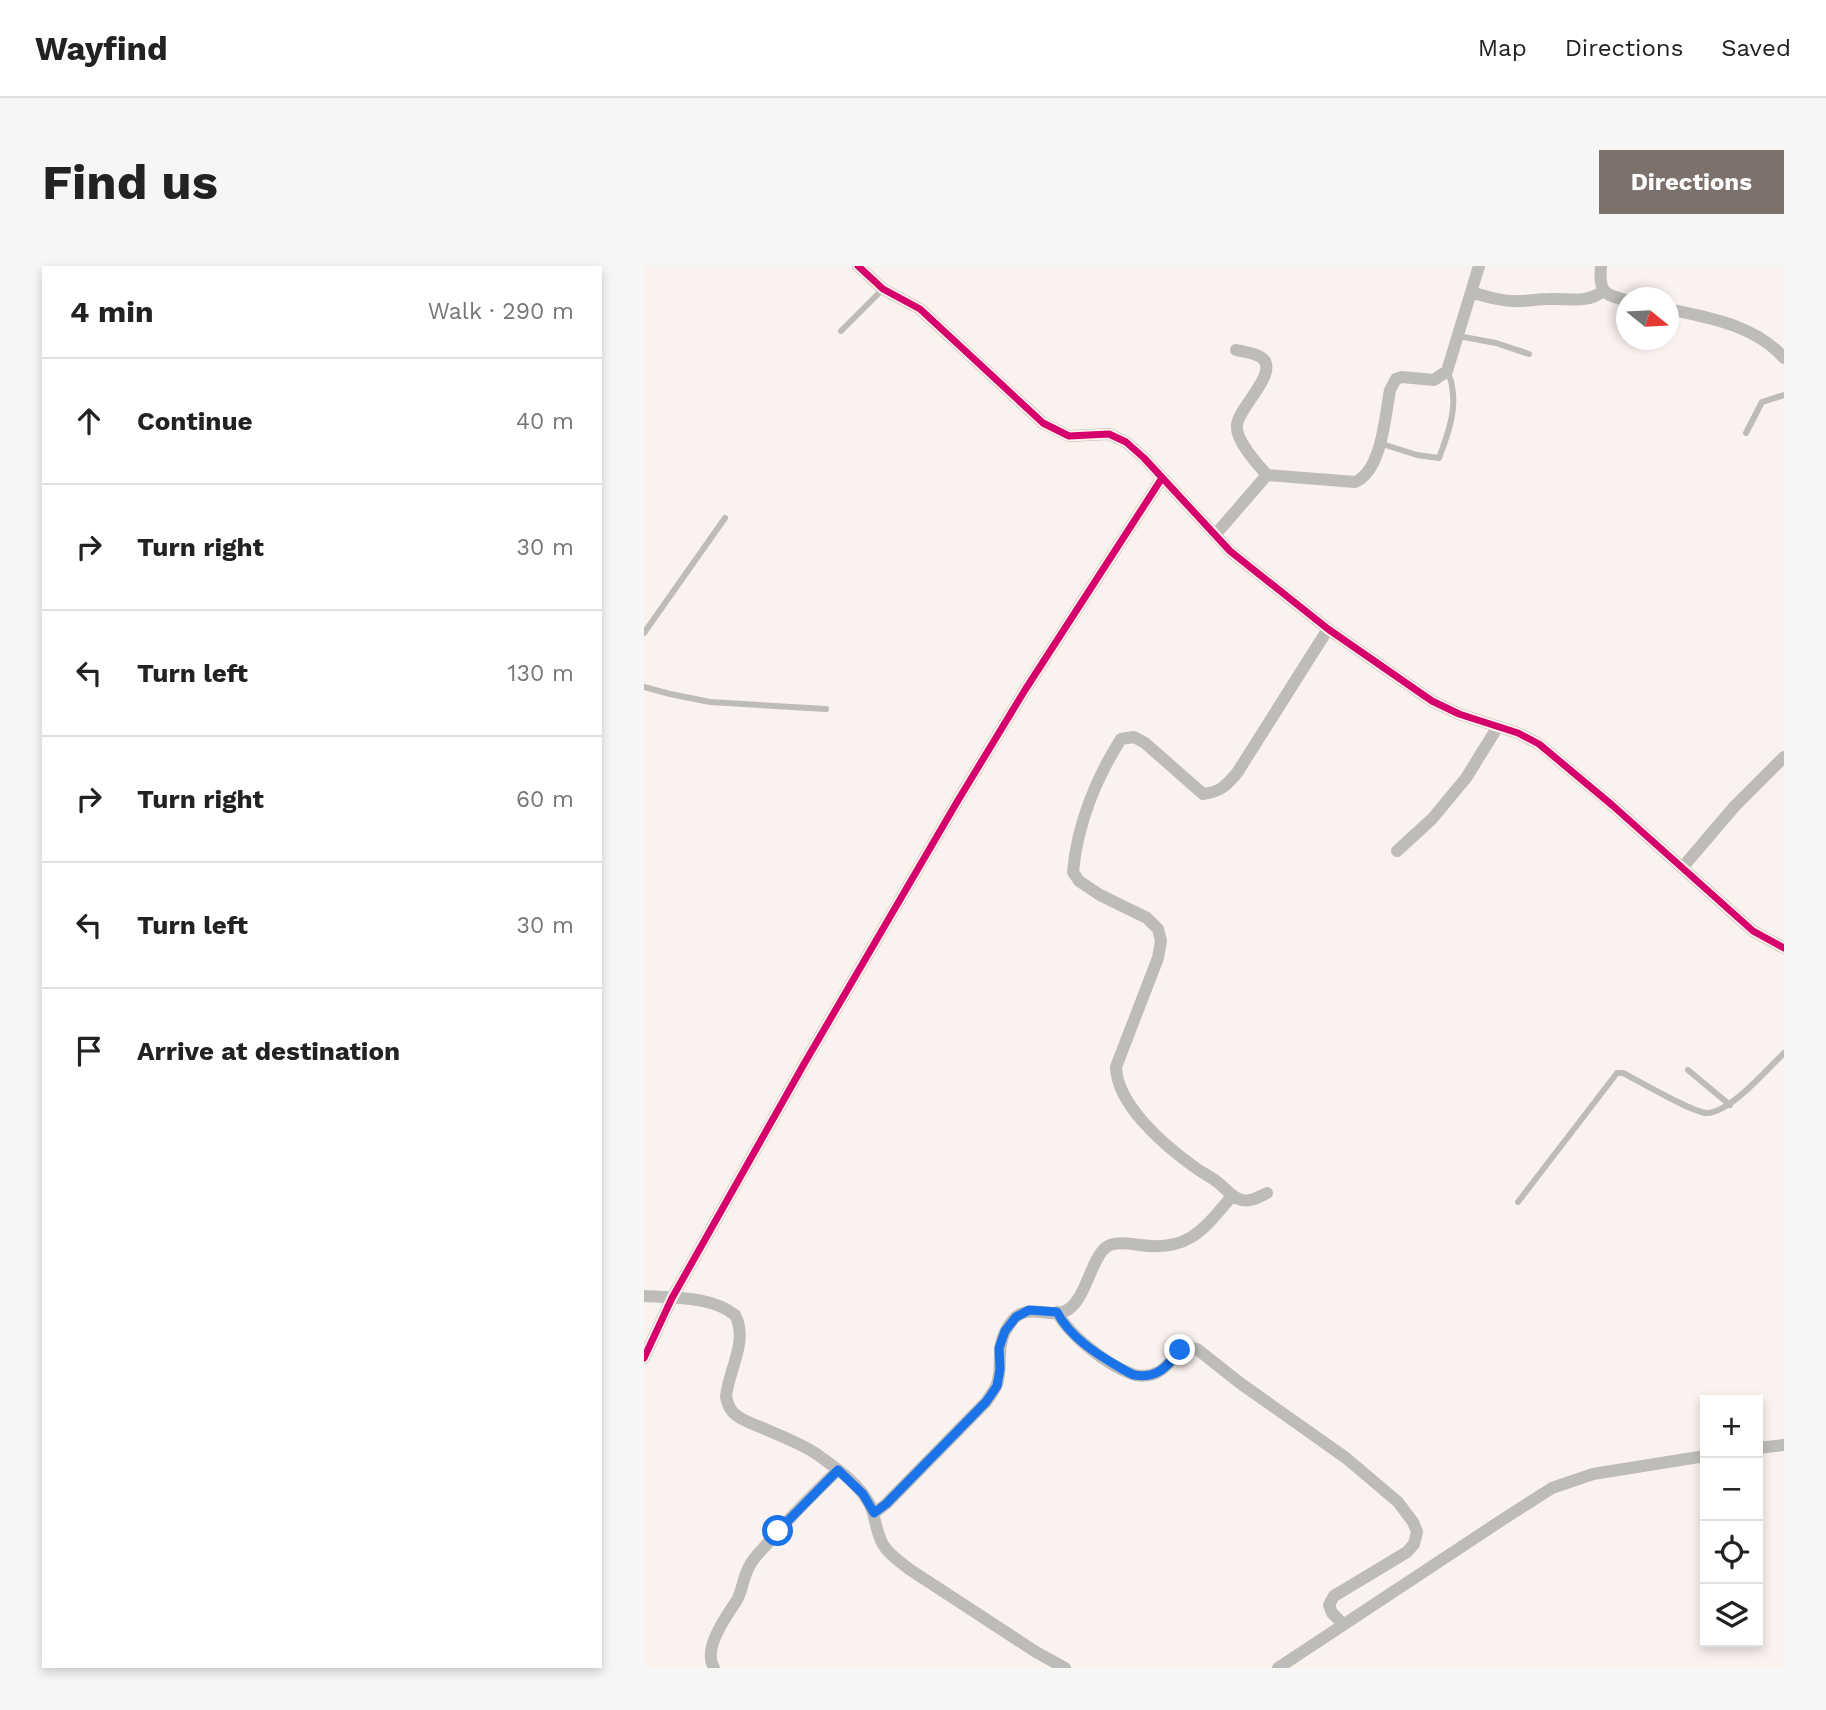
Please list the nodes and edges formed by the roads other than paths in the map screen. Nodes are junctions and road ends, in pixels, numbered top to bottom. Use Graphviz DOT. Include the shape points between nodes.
graph roads {
  1 [pos="858,266"];
  2 [pos="1479,266"];
  3 [pos="1601,266"];
  4 [pos="883,289"];
  5 [pos="1604,291"];
  6 [pos="1471,292"];
  7 [pos="1616,298"];
  8 [pos="1679,312"];
  9 [pos="841,331"];
  10 [pos="1458,336"];
  11 [pos="1236,350"];
  12 [pos="1529,354"];
  13 [pos="1784,358"];
  14 [pos="1447,371"];
  15 [pos="1784,395"];
  16 [pos="1746,433"];
  17 [pos="1380,443"];
  18 [pos="1268,475"];
  19 [pos="1162,478"];
  20 [pos="725,518"];
  21 [pos="1215,536"];
  22 [pos="1328,629"];
  23 [pos="644,634"];
  24 [pos="644,687"];
  25 [pos="826,709"];
  26 [pos="1497,728"];
  27 [pos="1784,757"];
  28 [pos="1396,851"];
  29 [pos="1682,868"];
  30 [pos="1784,948"];
  31 [pos="1784,1052"];
  32 [pos="1688,1070"];
  33 [pos="1730,1105"];
  34 [pos="1267,1193"];
  35 [pos="1232,1196"];
  36 [pos="1518,1202"];
  37 [pos="644,1296"];
  38 [pos="672,1298"];
  39 [pos="1057,1312"];
  40 [pos="644,1358"];
  41 [pos="1784,1445"];
  42 [pos="1763,1447"];
  43 [pos="1700,1457"];
  44 [pos="838,1470"];
  45 [pos="874,1513"];
  46 [pos="1343,1624"];
  47 [pos="714,1668"];
  48 [pos="1065,1668"];
  49 [pos="1278,1668"];
  1 -- 4 [label="street"];
  2 -- 6 [label="street"];
  3 -- 5 [label="street"];
  4 -- 9 [label="lane"];
  4 -- 19 [label="street" via="920,309 1043,423 1069,436 1109,434 1126,442"];
  5 -- 6 [label="street" via="1588,299 1522,301"];
  5 -- 7 [label="street"];
  6 -- 10 [label="street"];
  8 -- 13 [label="street" via="1757,335"];
  10 -- 12 [label="lane"];
  10 -- 14 [label="street"];
  11 -- 18 [label="street" via="1266,363 1262,382 1236,425 1242,443"];
  14 -- 17 [label="street" via="1434,380 1408,376 1396,380"];
  14 -- 17 [label="lane" via="1453,387 1452,416 1439,458"];
  15 -- 16 [label="lane" via="1762,402"];
  17 -- 18 [label="street" via="1371,468 1355,482"];
  18 -- 21 [label="street"];
  19 -- 21 [label="street"];
  19 -- 38 [label="street" via="964,790"];
  20 -- 23 [label="lane"];
  21 -- 22 [label="street"];
  22 -- 26 [label="street" via="1433,701"];
  22 -- 35 [label="street" via="1237,773 1215,792 1203,794 1145,743 1134,737 1121,739 1086,811 1074,854 1073,872 1079,881 1147,918 1161,941 1116,1067 1122,1093 1160,1138"];
  24 -- 25 [label="lane" via="710,702"];
  26 -- 28 [label="street" via="1466,778 1432,819"];
  26 -- 29 [label="street" via="1539,744"];
  27 -- 29 [label="street"];
  29 -- 30 [label="street" via="1753,931"];
  31 -- 33 [label="lane"];
  32 -- 33 [label="lane"];
  33 -- 36 [label="lane" via="1701,1112 1617,1073"];
  34 -- 35 [label="street" via="1244,1201"];
  35 -- 39 [label="street" via="1196,1235 1180,1243 1109,1246 1079,1298 1069,1309"];
  37 -- 38 [label="street"];
  38 -- 40 [label="street"];
  38 -- 44 [label="street" via="695,1300 735,1315 740,1339 726,1398 732,1411 804,1447"];
  39 -- 45 [label="street" via="1029,1310 1016,1317 1005,1331 997,1386 986,1402"];
  39 -- 46 [label="street" via="1082,1342 1132,1374 1157,1373 1180,1350 1197,1349 1346,1458 1398,1502 1417,1532 1414,1544 1334,1596 1329,1605"];
  41 -- 42 [label="street"];
  43 -- 46 [label="street" via="1593,1474 1552,1488"];
  44 -- 45 [label="street" via="863,1494"];
  44 -- 47 [label="street" via="751,1562 711,1649"];
  45 -- 48 [label="street" via="882,1545 900,1561"];
  46 -- 49 [label="street"];
}
